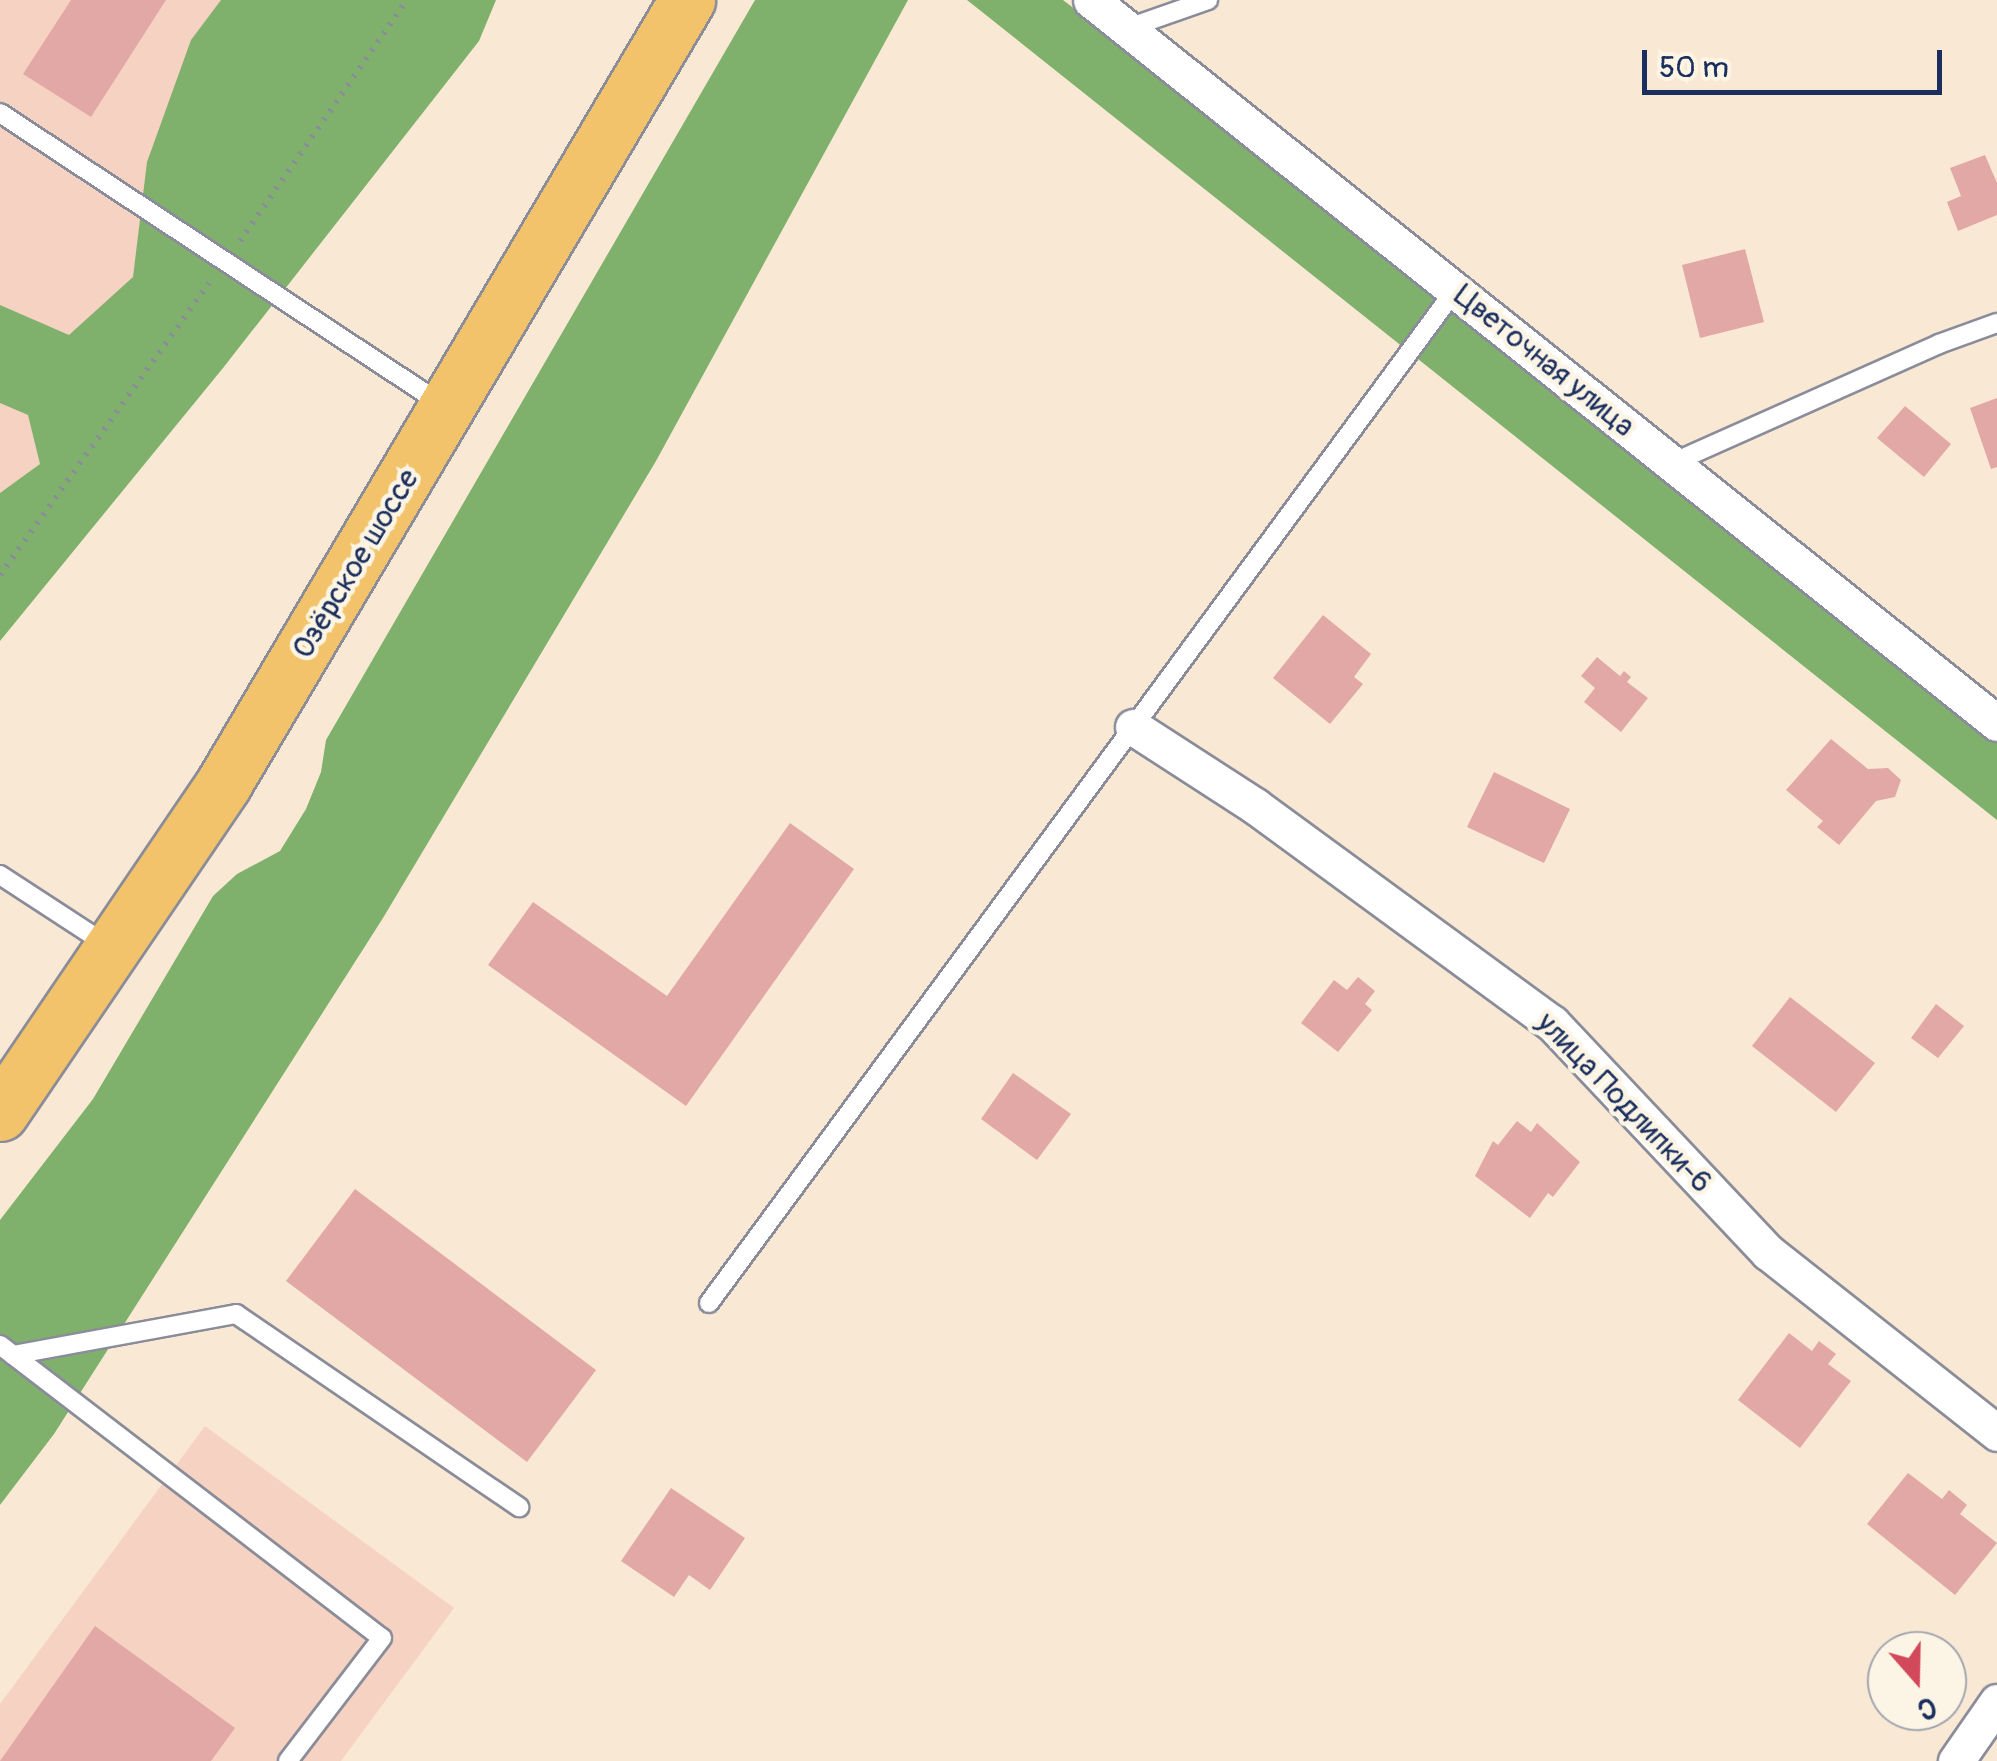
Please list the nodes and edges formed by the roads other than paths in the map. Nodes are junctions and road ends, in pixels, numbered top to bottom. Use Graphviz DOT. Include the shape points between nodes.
graph roads {
  1 [pos="687,0"];
  2 [pos="1091,0"];
  3 [pos="1208,0"];
  4 [pos="1128,28"];
  5 [pos="0,114"];
  6 [pos="1454,290"];
  7 [pos="1997,323"];
  8 [pos="449,409"];
  9 [pos="1672,463"];
  10 [pos="1997,724"];
  11 [pos="1133,727"];
  12 [pos="0,875"];
  13 [pos="114,949"];
  14 [pos="0,1113"];
  15 [pos="709,1303"];
  16 [pos="6,1350"];
  17 [pos="1997,1433"];
  18 [pos="519,1507"];
  19 [pos="1997,1702"];
  20 [pos="288,1761"];
  21 [pos="1956,1761"];
  1 -- 8 [label="main road, Озёрское шоссе"];
  2 -- 4 [label="street, Цветочная улица"];
  3 -- 4 [label="lane"];
  4 -- 6 [label="street, Цветочная улица"];
  5 -- 8 [label="lane"];
  6 -- 9 [label="street, Цветочная улица"];
  6 -- 11 [label="lane"];
  7 -- 9 [label="lane"];
  8 -- 13 [label="main road, Озёрское шоссе" via="234,767"];
  9 -- 10 [label="street, Цветочная улица"];
  11 -- 15 [label="lane"];
  11 -- 17 [label="street, улица Подлипки-6" via="1255,806 1552,1023 1768,1252"];
  12 -- 13 [label="lane"];
  13 -- 14 [label="main road, Озёрское шоссе"];
  16 -- 18 [label="lane" via="236,1314"];
  16 -- 20 [label="lane" via="382,1638"];
  19 -- 21 [label="street"];
}
